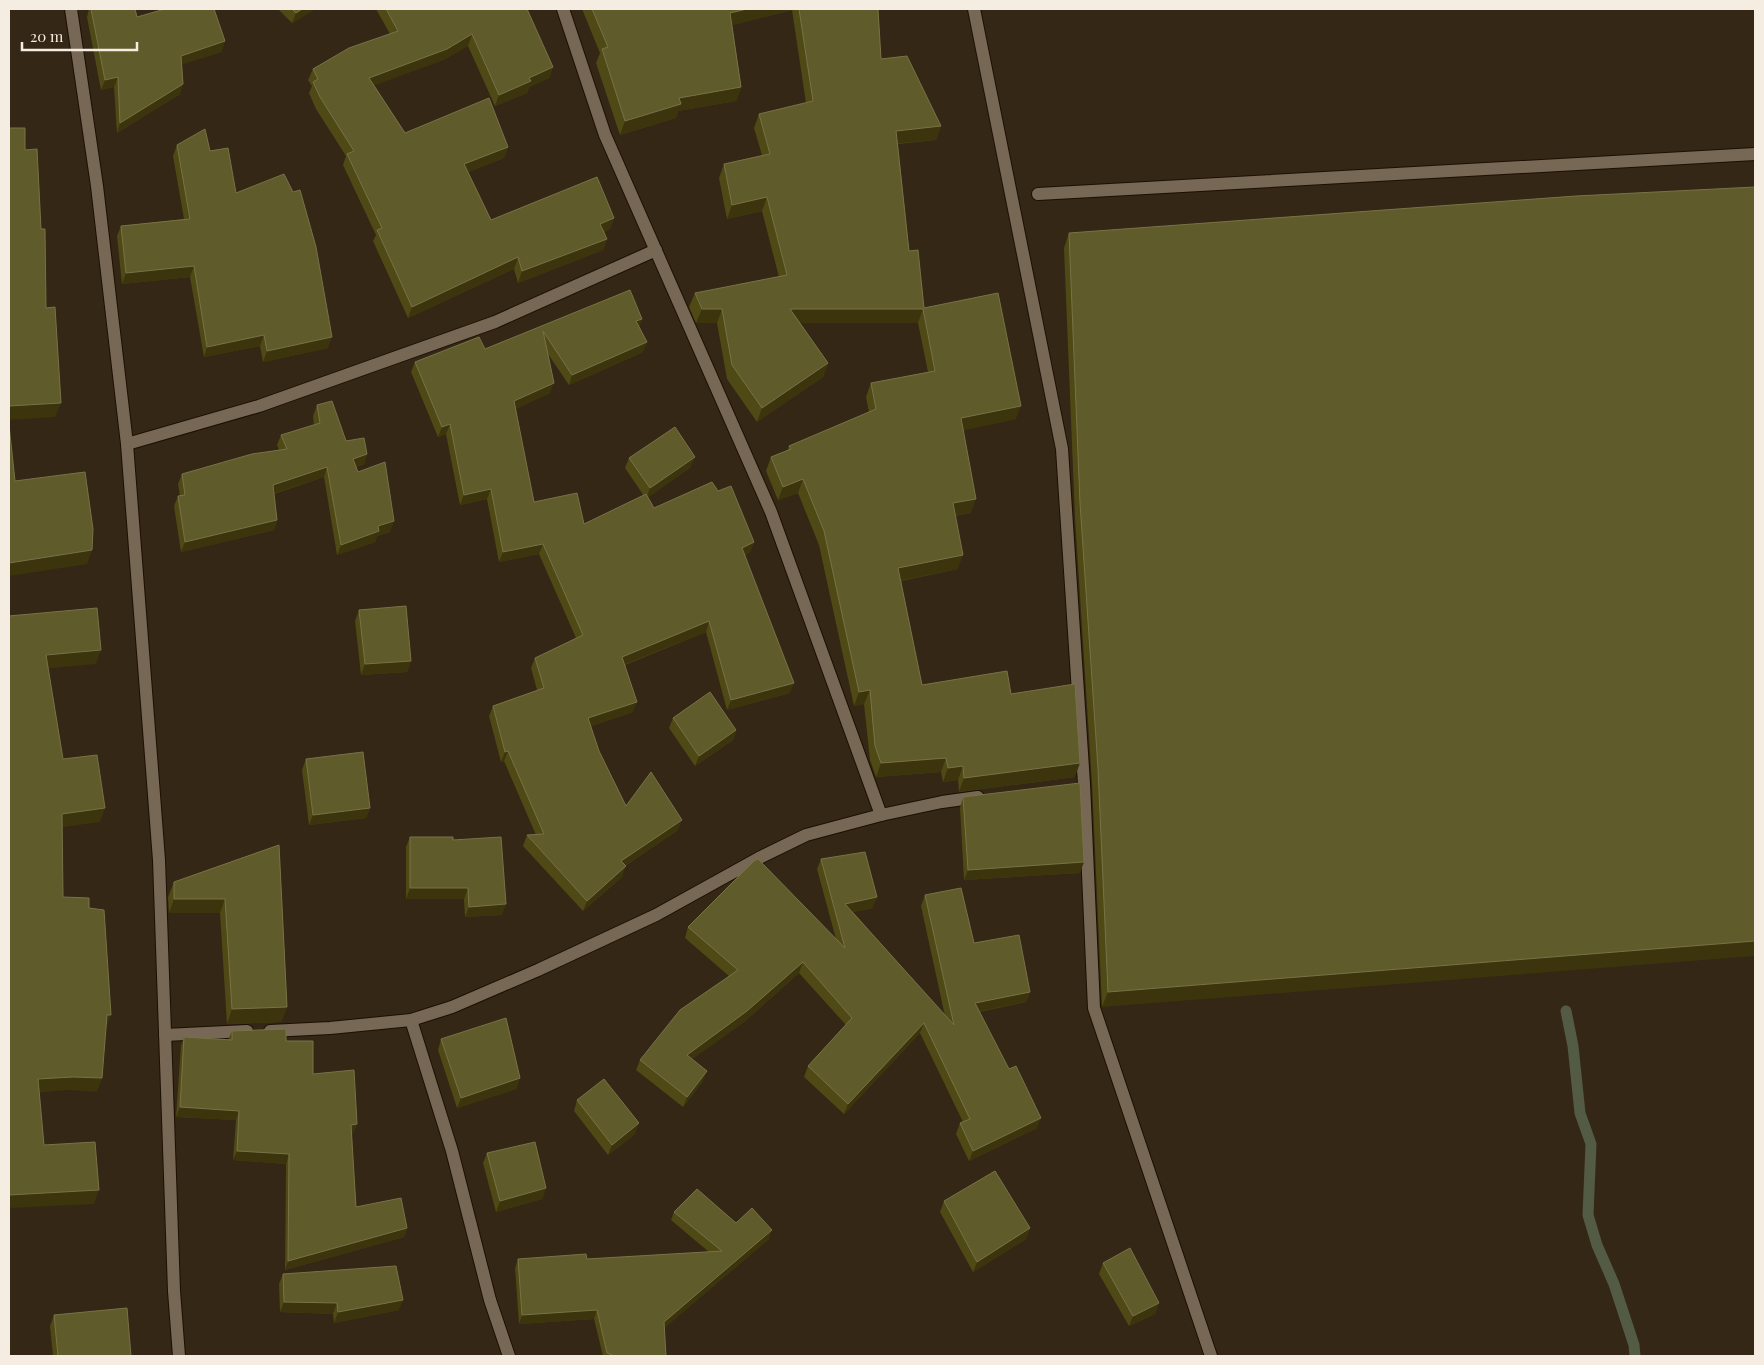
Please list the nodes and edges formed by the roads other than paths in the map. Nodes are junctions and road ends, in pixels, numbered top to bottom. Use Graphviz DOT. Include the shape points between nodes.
graph roads {
  1 [pos="71,9"];
  2 [pos="563,9"];
  3 [pos="974,9"];
  4 [pos="1755,154"];
  5 [pos="1038,194"];
  6 [pos="656,250"];
  7 [pos="127,444"];
  8 [pos="990,796"];
  9 [pos="881,815"];
  10 [pos="411,1020"];
  11 [pos="165,1035"];
  12 [pos="179,1356"];
  13 [pos="509,1356"];
  14 [pos="1211,1356"];
  1 -- 7 [label="street" via="97,186"];
  2 -- 6 [label="street" via="605,135"];
  3 -- 14 [label="street" via="1062,449 1094,1008"];
  4 -- 5 [label="street"];
  6 -- 7 [label="street" via="495,322 259,406"];
  6 -- 9 [label="street" via="771,512"];
  7 -- 11 [label="street" via="159,860"];
  8 -- 9 [label="street"];
  9 -- 10 [label="street" via="806,836 656,915 538,970 452,1007"];
  10 -- 11 [label="street" via="330,1028"];
  10 -- 13 [label="street" via="452,1152 490,1300"];
  11 -- 12 [label="street"];
}
